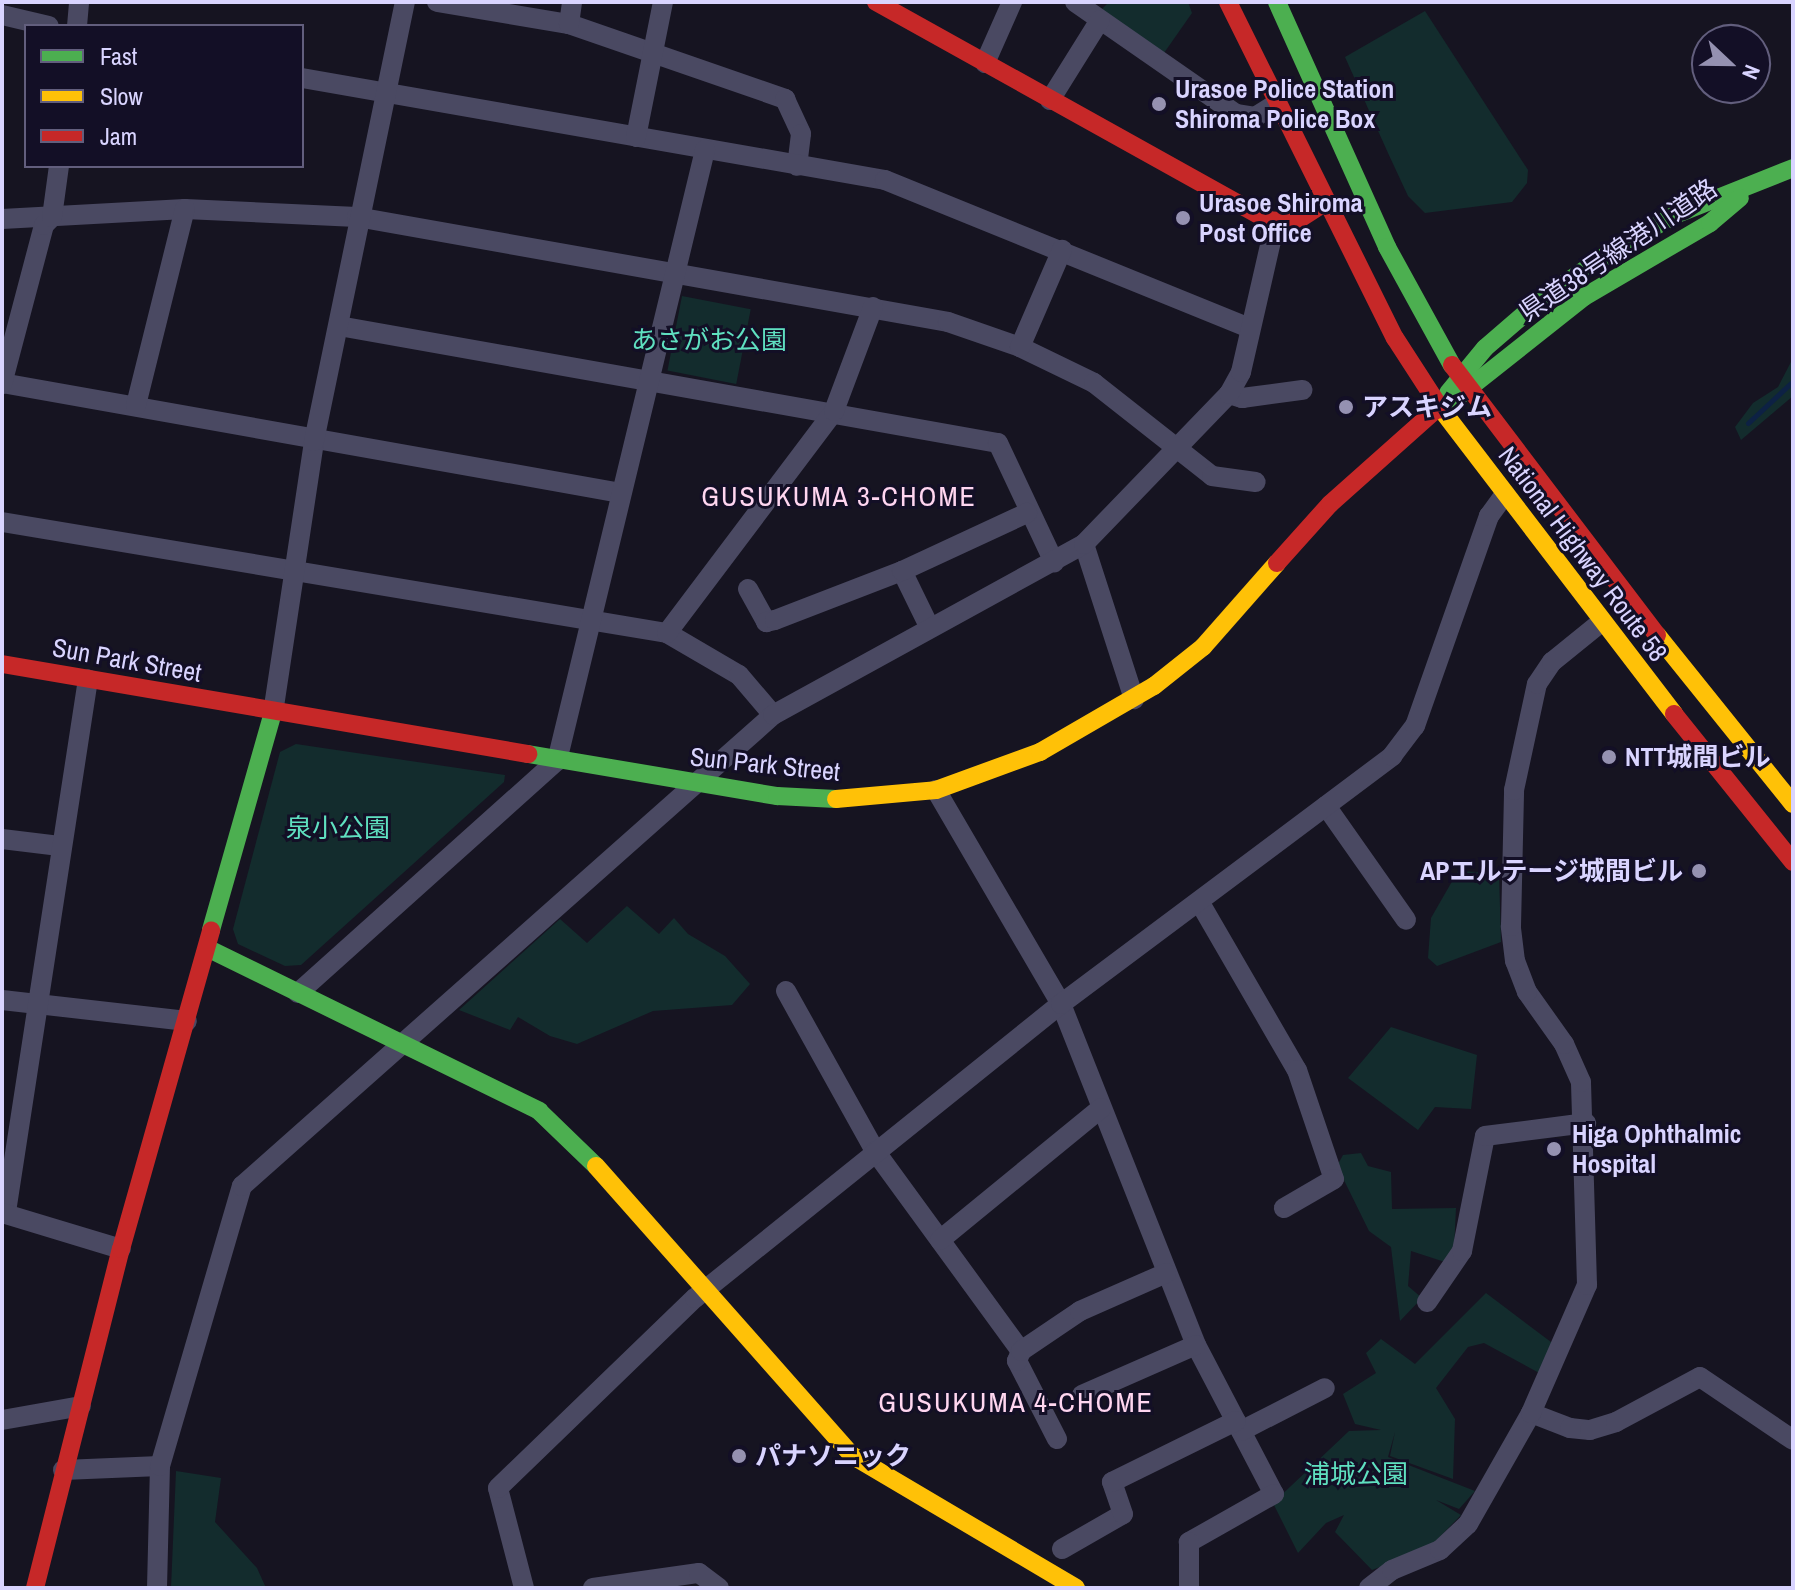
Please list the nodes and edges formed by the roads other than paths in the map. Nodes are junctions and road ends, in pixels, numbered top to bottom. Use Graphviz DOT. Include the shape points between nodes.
graph roads {
  1 [pos="79,2"];
  2 [pos="405,2"];
  3 [pos="437,2"];
  4 [pos="572,2"];
  5 [pos="663,2"];
  6 [pos="876,2"];
  7 [pos="1012,2"];
  8 [pos="1075,2"];
  9 [pos="1228,2"];
  10 [pos="1277,2"];
  11 [pos="2,15"];
  12 [pos="1100,20"];
  13 [pos="40,24"];
  14 [pos="77,24"];
  15 [pos="569,24"];
  16 [pos="655,56"];
  17 [pos="985,63"];
  18 [pos="304,78"];
  19 [pos="388,95"];
  20 [pos="1050,100"];
  21 [pos="1276,104"];
  22 [pos="636,137"];
  23 [pos="705,150"];
  24 [pos="797,166"];
  25 [pos="59,168"];
  26 [pos="1793,168"];
  27 [pos="1761,182"];
  28 [pos="1326,202"];
  29 [pos="185,209"];
  30 [pos="52,217"];
  31 [pos="357,217"];
  32 [pos="2,219"];
  33 [pos="1267,220"];
  34 [pos="1062,250"];
  35 [pos="678,273"];
  36 [pos="873,307"];
  37 [pos="339,326"];
  38 [pos="1250,328"];
  39 [pos="1020,347"];
  40 [pos="1459,377"];
  41 [pos="649,381"];
  42 [pos="2,383"];
  43 [pos="1302,390"];
  44 [pos="1469,393"];
  45 [pos="1229,394"];
  46 [pos="136,405"];
  47 [pos="1439,407"];
  48 [pos="834,411"];
  49 [pos="314,441"];
  50 [pos="1177,446"];
  51 [pos="1256,482"];
  52 [pos="621,493"];
  53 [pos="1505,494"];
  54 [pos="1027,513"];
  55 [pos="2,522"];
  56 [pos="1084,544"];
  57 [pos="1054,562"];
  58 [pos="293,569"];
  59 [pos="902,571"];
  60 [pos="748,589"];
  61 [pos="592,620"];
  62 [pos="1600,623"];
  63 [pos="929,626"];
  64 [pos="667,633"];
  65 [pos="2,664"];
  66 [pos="88,679"];
  67 [pos="1134,699"];
  68 [pos="273,713"];
  69 [pos="773,715"];
  70 [pos="557,761"];
  71 [pos="696,784"];
  72 [pos="936,790"];
  73 [pos="1793,804"];
  74 [pos="1326,806"];
  75 [pos="2,839"];
  76 [pos="60,846"];
  77 [pos="1793,862"];
  78 [pos="1200,903"];
  79 [pos="1406,920"];
  80 [pos="209,949"];
  81 [pos="786,991"];
  82 [pos="298,993"];
  83 [pos="2,1000"];
  84 [pos="35,1004"];
  85 [pos="1061,1004"];
  86 [pos="187,1021"];
  87 [pos="405,1044"];
  88 [pos="1101,1108"];
  89 [pos="1586,1123"];
  90 [pos="875,1151"];
  91 [pos="1284,1208"];
  92 [pos="4,1212"];
  93 [pos="940,1240"];
  94 [pos="121,1249"];
  95 [pos="1166,1273"];
  96 [pos="704,1289"];
  97 [pos="1427,1302"];
  98 [pos="1196,1345"];
  99 [pos="1021,1351"];
  100 [pos="1325,1388"];
  101 [pos="1082,1395"];
  102 [pos="81,1406"];
  103 [pos="1531,1413"];
  104 [pos="2,1420"];
  105 [pos="1239,1426"];
  106 [pos="1057,1439"];
  107 [pos="1793,1440"];
  108 [pos="160,1466"];
  109 [pos="63,1470"];
  110 [pos="1062,1549"];
  111 [pos="35,1588"];
  112 [pos="157,1588"];
  113 [pos="524,1588"];
  114 [pos="593,1588"];
  115 [pos="719,1588"];
  116 [pos="1076,1588"];
  117 [pos="1189,1588"];
  118 [pos="1369,1588"];
  1 -- 14 [label="street"];
  2 -- 19 [label="street"];
  3 -- 15 [label="street"];
  4 -- 15 [label="street"];
  5 -- 16 [label="street"];
  6 -- 17 [label="main road"];
  7 -- 17 [label="street"];
  8 -- 12 [label="street"];
  9 -- 21 [label="main road, National Highway Route 58"];
  10 -- 40 [label="main road, National Highway Route 58" via="1387,247"];
  11 -- 13 [label="street"];
  12 -- 20 [label="street"];
  12 -- 21 [label="street" via="1236,114 1255,117"];
  15 -- 16 [label="street"];
  16 -- 22 [label="street"];
  16 -- 24 [label="street" via="785,99 801,134"];
  17 -- 20 [label="main road"];
  18 -- 19 [label="street"];
  19 -- 22 [label="street"];
  19 -- 31 [label="street"];
  20 -- 33 [label="main road"];
  21 -- 28 [label="main road, National Highway Route 58"];
  22 -- 23 [label="street"];
  23 -- 24 [label="street"];
  23 -- 35 [label="street"];
  24 -- 34 [label="street" via="885,180"];
  25 -- 30 [label="street"];
  26 -- 27 [label="main road, 県道38号線港川道路"];
  27 -- 40 [label="main road, 県道38号線港川道路" via="1675,215 1617,248 1543,298"];
  27 -- 44 [label="main road, 県道38号線港川道路" via="1710,223 1584,297"];
  28 -- 33 [label="main road" via="1295,222"];
  28 -- 47 [label="main road, National Highway Route 58" via="1395,338"];
  29 -- 30 [label="street"];
  29 -- 31 [label="street"];
  29 -- 46 [label="street"];
  30 -- 32 [label="street"];
  30 -- 42 [label="street" via="44,225"];
  31 -- 35 [label="street"];
  31 -- 37 [label="street"];
  33 -- 38 [label="street" via="1272,237"];
  34 -- 38 [label="street"];
  34 -- 39 [label="street"];
  35 -- 36 [label="street"];
  35 -- 41 [label="street"];
  36 -- 39 [label="street" via="948,322"];
  36 -- 48 [label="street"];
  37 -- 41 [label="street"];
  37 -- 49 [label="street"];
  38 -- 45 [label="street" via="1241,372"];
  39 -- 50 [label="street" via="1094,383"];
  40 -- 44 [label="main road, National Highway Route 58"];
  40 -- 47 [label="main road, 県道38号線港川道路"];
  41 -- 48 [label="street"];
  41 -- 52 [label="street"];
  42 -- 46 [label="street"];
  43 -- 45 [label="street" via="1242,398"];
  44 -- 47 [label="main road, 県道38号線港川道路"];
  44 -- 73 [label="main road, National Highway Route 58"];
  45 -- 50 [label="street"];
  46 -- 49 [label="street"];
  47 -- 53 [label="main road, National Highway Route 58"];
  47 -- 67 [label="main road, Sun Park Street" via="1309,525 1203,647"];
  48 -- 54 [label="street" via="998,443"];
  48 -- 64 [label="street"];
  49 -- 52 [label="street"];
  49 -- 58 [label="street"];
  50 -- 51 [label="street" via="1212,476"];
  50 -- 56 [label="street"];
  52 -- 61 [label="street"];
  53 -- 62 [label="main road, National Highway Route 58"];
  53 -- 74 [label="street" via="1489,516 1415,726 1392,756"];
  54 -- 57 [label="street"];
  54 -- 59 [label="street"];
  55 -- 58 [label="street"];
  56 -- 57 [label="street"];
  56 -- 67 [label="street"];
  57 -- 63 [label="street"];
  58 -- 61 [label="street"];
  58 -- 68 [label="street"];
  59 -- 60 [label="street" via="766,622"];
  59 -- 63 [label="street"];
  61 -- 64 [label="street"];
  61 -- 70 [label="street"];
  62 -- 77 [label="main road, National Highway Route 58"];
  62 -- 89 [label="street" via="1552,662 1537,684 1514,790 1515,961 1527,992 1574,1065"];
  63 -- 69 [label="street"];
  64 -- 69 [label="street" via="739,675"];
  65 -- 66 [label="main road, Sun Park Street"];
  66 -- 68 [label="main road, Sun Park Street"];
  66 -- 76 [label="street"];
  67 -- 72 [label="main road, Sun Park Street" via="1040,752"];
  68 -- 70 [label="main road, Sun Park Street"];
  68 -- 80 [label="main road"];
  69 -- 71 [label="street"];
  70 -- 71 [label="main road, Sun Park Street"];
  70 -- 82 [label="street"];
  71 -- 72 [label="main road, Sun Park Street" via="857,800"];
  71 -- 87 [label="street"];
  72 -- 85 [label="street"];
  74 -- 78 [label="street"];
  74 -- 79 [label="street"];
  75 -- 76 [label="street"];
  76 -- 84 [label="street"];
  78 -- 85 [label="street"];
  78 -- 91 [label="street" via="1297,1070 1334,1179"];
  80 -- 82 [label="main road"];
  80 -- 86 [label="main road"];
  81 -- 90 [label="street"];
  82 -- 87 [label="main road"];
  83 -- 84 [label="street"];
  84 -- 86 [label="street"];
  84 -- 92 [label="street"];
  85 -- 88 [label="street"];
  85 -- 90 [label="street"];
  86 -- 94 [label="main road"];
  87 -- 96 [label="main road" via="508,1093 563,1129"];
  87 -- 108 [label="street" via="242,1186"];
  88 -- 93 [label="street"];
  88 -- 95 [label="street"];
  89 -- 97 [label="street" via="1485,1136 1462,1251"];
  89 -- 103 [label="street" via="1587,1285"];
  90 -- 93 [label="street"];
  90 -- 96 [label="street"];
  92 -- 94 [label="street"];
  93 -- 99 [label="street"];
  94 -- 102 [label="main road"];
  95 -- 98 [label="street"];
  95 -- 99 [label="street" via="1080,1311"];
  96 -- 113 [label="street" via="498,1488"];
  96 -- 116 [label="main road" via="853,1456"];
  98 -- 101 [label="street"];
  98 -- 105 [label="street"];
  99 -- 106 [label="street" via="1017,1361"];
  100 -- 105 [label="street"];
  102 -- 104 [label="street"];
  102 -- 109 [label="main road"];
  103 -- 107 [label="street" via="1590,1430 1616,1422 1700,1377"];
  103 -- 118 [label="street" via="1459,1536 1392,1570"];
  105 -- 110 [label="street" via="1112,1482 1123,1514"];
  105 -- 117 [label="street" via="1274,1494 1189,1542"];
  108 -- 109 [label="street"];
  108 -- 112 [label="street"];
  109 -- 111 [label="main road"];
  114 -- 115 [label="street" via="699,1573"];
}
